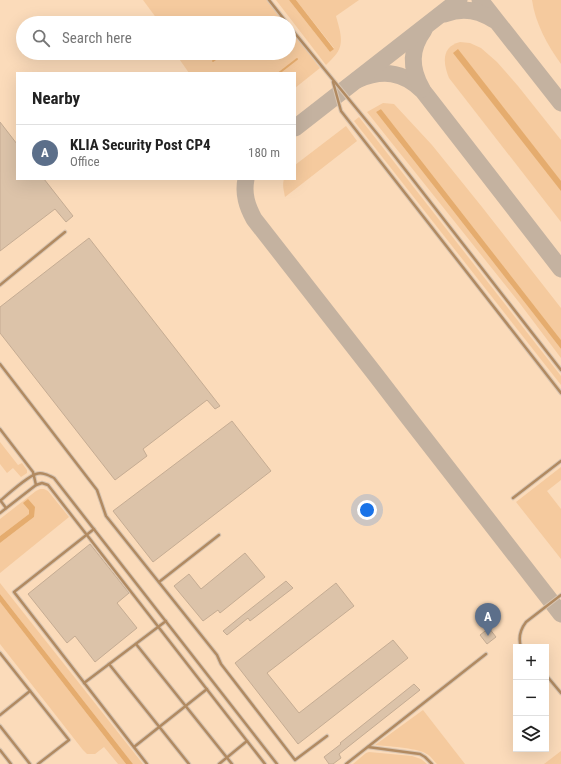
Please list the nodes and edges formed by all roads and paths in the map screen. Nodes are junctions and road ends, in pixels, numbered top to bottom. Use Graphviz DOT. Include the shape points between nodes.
graph roads {
  1 [pos="269,0"];
  2 [pos="282,16"];
  3 [pos="296,35"];
  4 [pos="332,80"];
  5 [pos="65,232"];
  6 [pos="0,285"];
  7 [pos="0,364"];
  8 [pos="561,370"];
  9 [pos="561,393"];
  10 [pos="0,429"];
  11 [pos="561,460"];
  12 [pos="34,475"];
  13 [pos="36,485"];
  14 [pos="513,498"];
  15 [pos="0,500"];
  16 [pos="6,508"];
  17 [pos="0,513"];
  18 [pos="94,529"];
  19 [pos="87,534"];
  20 [pos="219,535"];
  21 [pos="159,582"];
  22 [pos="561,595"];
  23 [pos="166,621"];
  24 [pos="158,627"];
  25 [pos="136,644"];
  26 [pos="520,644"];
  27 [pos="0,653"];
  28 [pos="486,654"];
  29 [pos="109,664"];
  30 [pos="549,679"];
  31 [pos="84,683"];
  32 [pos="207,689"];
  33 [pos="30,691"];
  34 [pos="561,693"];
  35 [pos="186,706"];
  36 [pos="0,715"];
  37 [pos="0,726"];
  38 [pos="160,727"];
  39 [pos="326,736"];
  40 [pos="247,741"];
  41 [pos="134,747"];
  42 [pos="367,747"];
  43 [pos="0,750"];
  44 [pos="227,758"];
  45 [pos="11,764"];
  46 [pos="30,764"];
  47 [pos="38,764"];
  48 [pos="147,764"];
  49 [pos="189,764"];
  50 [pos="219,764"];
  51 [pos="232,764"];
  52 [pos="265,764"];
  53 [pos="278,764"];
  54 [pos="346,764"];
  55 [pos="432,764"];
  1 -- 2 [label="lane"];
  3 -- 4 [label="lane"];
  4 -- 8 [label="lane" via="379,136"];
  4 -- 9 [label="lane" via="341,111"];
  5 -- 6 [label="lane"];
  7 -- 21 [label="lane" via="97,490 106,516"];
  10 -- 12 [label="lane"];
  11 -- 14 [label="lane"];
  12 -- 13 [label="lane"];
  12 -- 15 [label="lane"];
  12 -- 18 [label="lane" via="47,474 54,478"];
  13 -- 16 [label="lane"];
  13 -- 19 [label="lane" via="48,485"];
  15 -- 16 [label="lane"];
  16 -- 17 [label="lane"];
  18 -- 19 [label="lane"];
  18 -- 23 [label="lane"];
  19 -- 24 [label="lane"];
  19 -- 31 [label="lane" via="14,592"];
  20 -- 21 [label="lane"];
  21 -- 39 [label="lane" via="295,760"];
  22 -- 26 [label="lane" via="526,622 520,631"];
  23 -- 24 [label="lane"];
  23 -- 53 [label="lane"];
  24 -- 25 [label="lane"];
  24 -- 32 [label="lane"];
  25 -- 29 [label="lane"];
  25 -- 35 [label="lane"];
  27 -- 33 [label="lane"];
  28 -- 42 [label="lane"];
  29 -- 31 [label="lane"];
  29 -- 38 [label="lane"];
  30 -- 34 [label="lane"];
  31 -- 41 [label="lane"];
  32 -- 35 [label="lane"];
  32 -- 40 [label="lane"];
  33 -- 36 [label="lane"];
  33 -- 47 [label="lane" via="68,740"];
  35 -- 38 [label="lane"];
  35 -- 44 [label="lane"];
  37 -- 46 [label="lane"];
  38 -- 41 [label="lane"];
  38 -- 49 [label="lane"];
  40 -- 44 [label="lane"];
  40 -- 52 [label="lane"];
  41 -- 48 [label="lane"];
  42 -- 54 [label="lane"];
  42 -- 55 [label="lane" via="420,754"];
  43 -- 45 [label="lane"];
  44 -- 50 [label="lane"];
  44 -- 51 [label="lane"];
}
